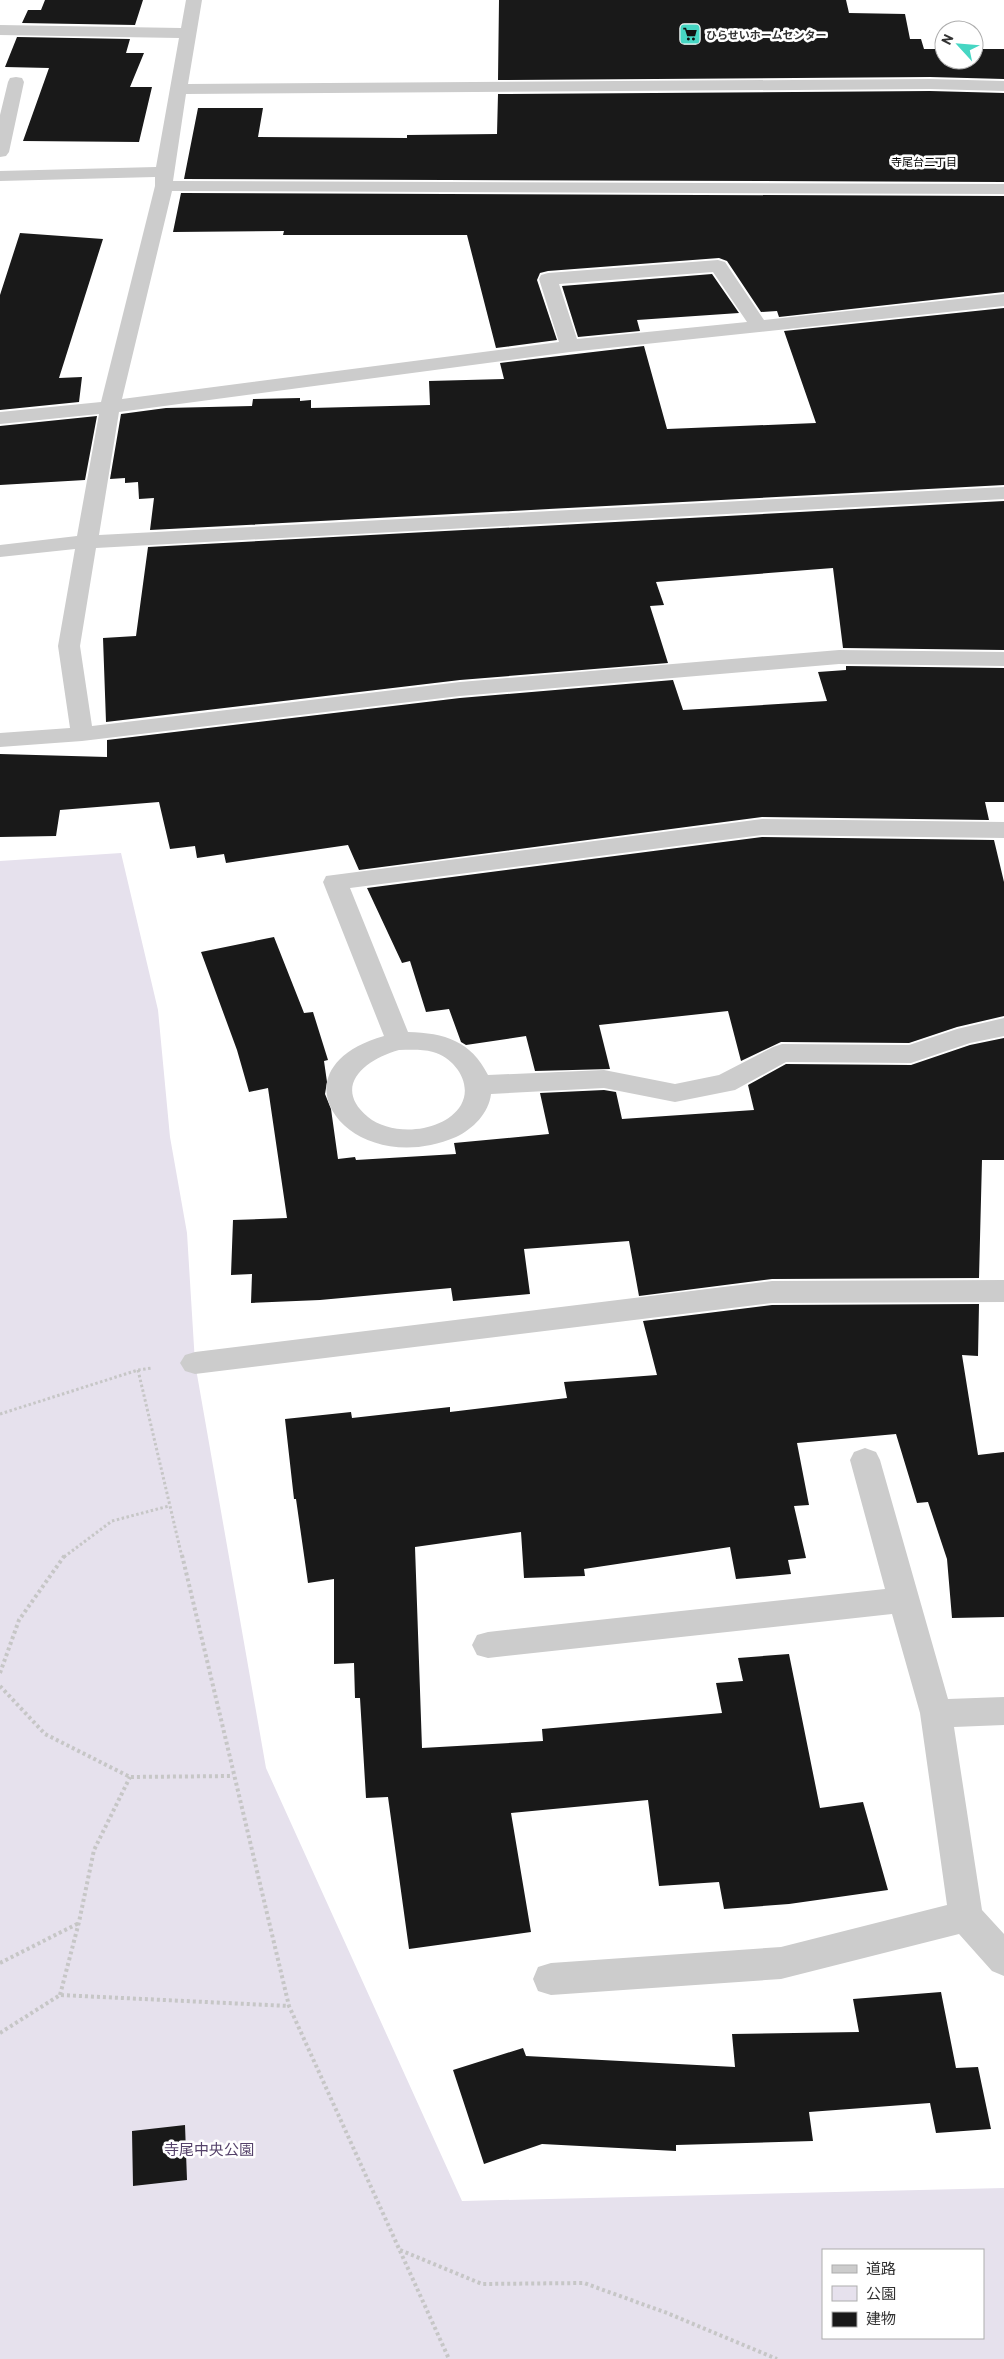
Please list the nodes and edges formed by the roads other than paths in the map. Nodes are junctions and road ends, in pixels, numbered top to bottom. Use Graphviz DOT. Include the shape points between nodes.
graph roads {
  1 [pos="194,0"];
  2 [pos="0,30"];
  3 [pos="188,33"];
  4 [pos="16,82"];
  5 [pos="1004,86"];
  6 [pos="178,89"];
  7 [pos="0,152"];
  8 [pos="0,176"];
  9 [pos="164,179"];
  10 [pos="1004,189"];
  11 [pos="1004,300"];
  12 [pos="760,327"];
  13 [pos="570,346"];
  14 [pos="110,407"];
  15 [pos="0,418"];
  16 [pos="1004,493"];
  17 [pos="85,542"];
  18 [pos="0,551"];
  19 [pos="1004,659"];
  20 [pos="82,734"];
  21 [pos="0,740"];
  22 [pos="1004,830"];
  23 [pos="1004,1026"];
  24 [pos="399,1041"];
  25 [pos="480,1085"];
  26 [pos="1004,1292"];
  27 [pos="195,1363"];
  28 [pos="865,1460"];
  29 [pos="904,1600"];
  30 [pos="488,1645"];
  31 [pos="1004,1711"];
  32 [pos="936,1713"];
  33 [pos="966,1916"];
  34 [pos="1004,1960"];
  35 [pos="551,1979"];
  1 -- 3 [label="street"];
  2 -- 3 [label="street"];
  3 -- 6 [label="street"];
  4 -- 7 [label="street"];
  5 -- 6 [label="street"];
  6 -- 9 [label="street"];
  8 -- 9 [label="street"];
  9 -- 10 [label="street"];
  9 -- 14 [label="street"];
  11 -- 12 [label="street"];
  12 -- 13 [label="street"];
  12 -- 13 [label="street" via="718,266 548,279"];
  13 -- 14 [label="street"];
  14 -- 15 [label="street"];
  14 -- 17 [label="street"];
  16 -- 17 [label="street"];
  17 -- 18 [label="street"];
  17 -- 20 [label="street" via="69,646"];
  19 -- 20 [label="street" via="829,658 460,689"];
  20 -- 21 [label="street"];
  22 -- 24 [label="street" via="762,827 335,882"];
  23 -- 25 [label="street" via="911,1054 782,1053 726,1083 676,1092 604,1080"];
  24 -- 25 [label="street" via="422,1041 443,1046 462,1056 474,1070"];
  24 -- 25 [label="street" via="376,1047 356,1058 343,1072 338,1090 342,1107 354,1122 373,1133 397,1139 423,1138 446,1131 465,1118 476,1103"];
  26 -- 27 [label="street" via="772,1292"];
  28 -- 29 [label="street"];
  29 -- 30 [label="street"];
  29 -- 32 [label="street"];
  31 -- 32 [label="street"];
  32 -- 33 [label="street"];
  33 -- 34 [label="street"];
  33 -- 35 [label="street" via="781,1963"];
}
